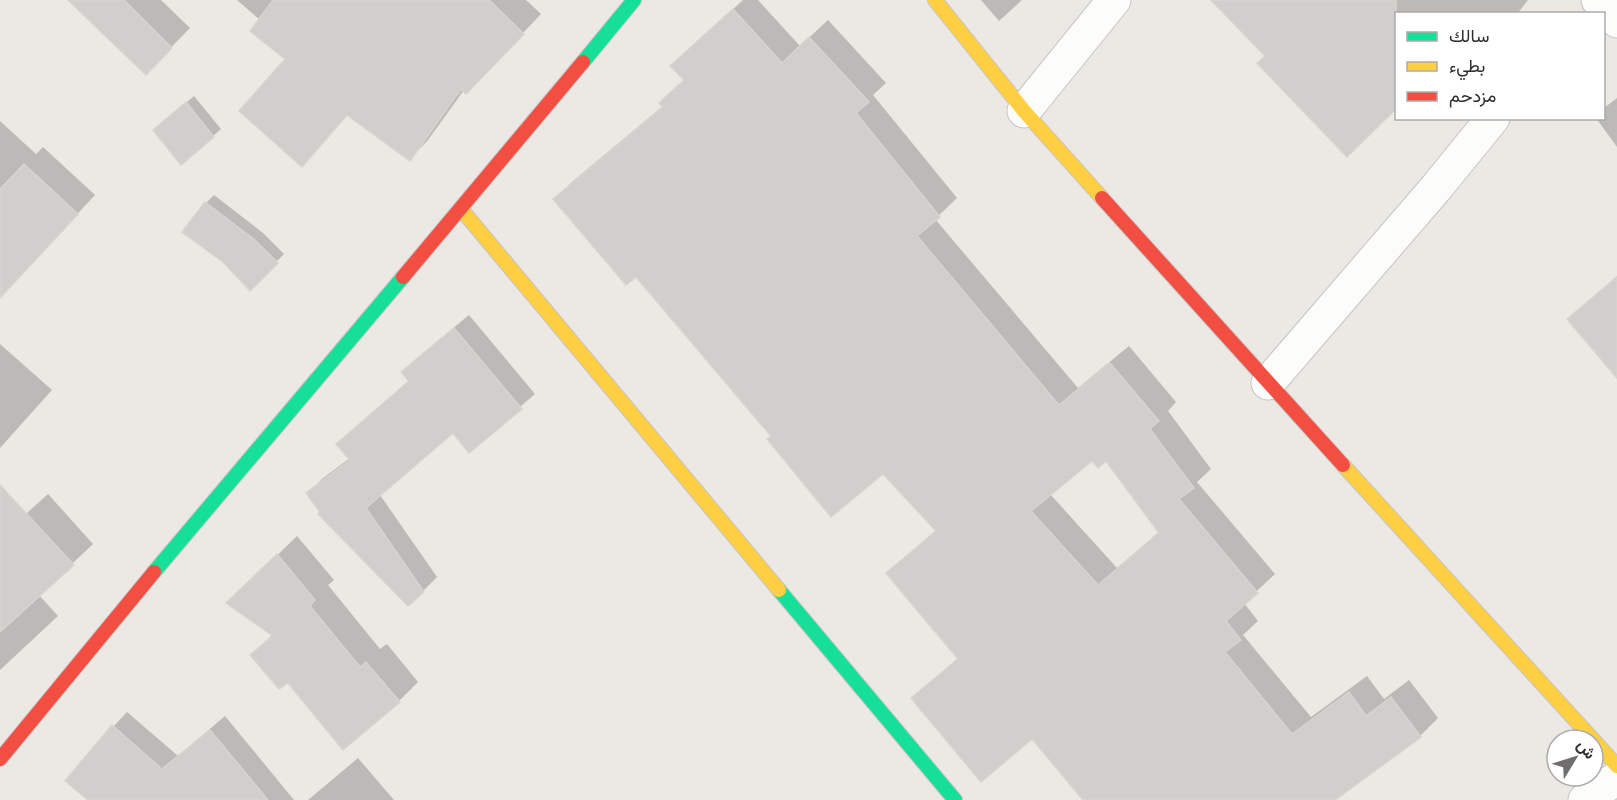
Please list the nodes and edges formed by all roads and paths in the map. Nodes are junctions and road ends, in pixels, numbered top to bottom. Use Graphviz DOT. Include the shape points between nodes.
graph roads {
  1 [pos="634,0"];
  2 [pos="935,0"];
  3 [pos="1114,0"];
  4 [pos="1589,0"];
  5 [pos="1598,0"];
  6 [pos="1580,12"];
  7 [pos="1617,21"];
  8 [pos="1024,111"];
  9 [pos="1491,120"];
  10 [pos="461,209"];
  11 [pos="1268,383"];
  12 [pos="0,759"];
  13 [pos="1617,766"];
  14 [pos="1617,778"];
  15 [pos="955,800"];
  16 [pos="1585,800"];
  1 -- 10 [label="street"];
  2 -- 8 [label="street"];
  3 -- 8 [label="street"];
  4 -- 6 [label="street"];
  5 -- 7 [label="street"];
  8 -- 11 [label="street"];
  9 -- 11 [label="street"];
  10 -- 12 [label="street" via="217,495"];
  10 -- 15 [label="street"];
  11 -- 13 [label="street"];
  14 -- 16 [label="street"];
}
